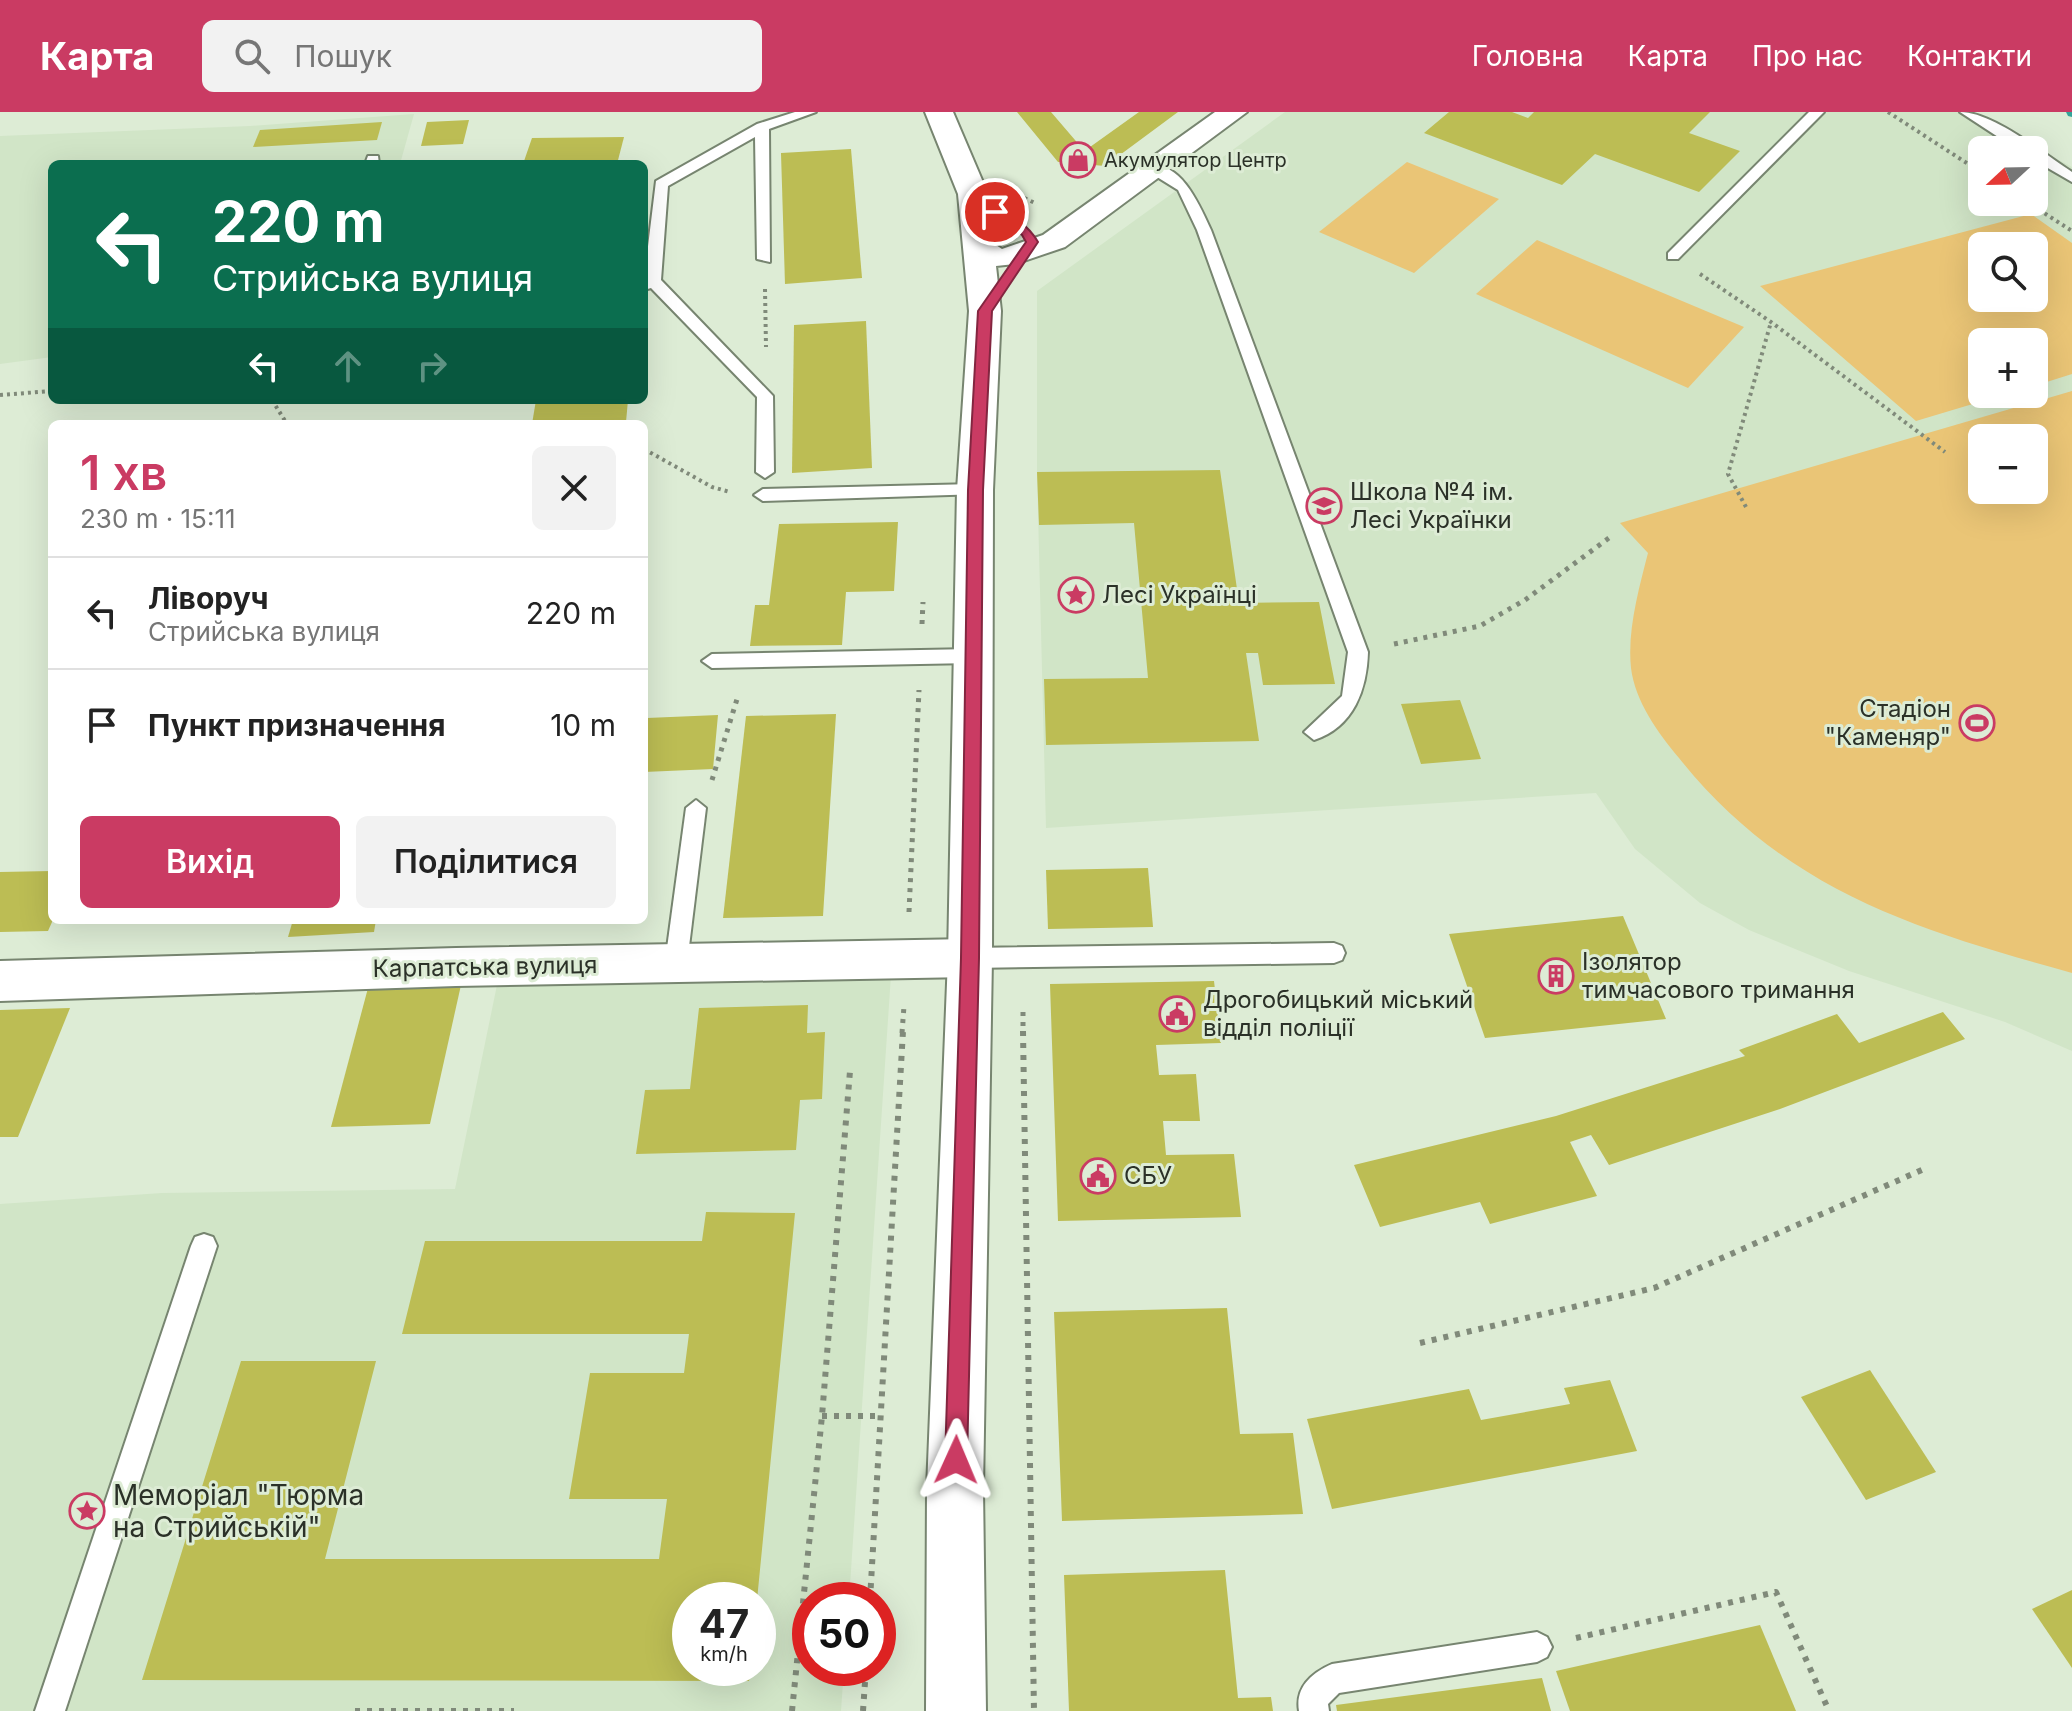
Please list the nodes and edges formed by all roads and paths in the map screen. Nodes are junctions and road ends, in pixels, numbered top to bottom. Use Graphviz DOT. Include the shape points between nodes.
graph roads {
  1 [pos="809,112"];
  2 [pos="939,112"];
  3 [pos="1233,112"];
  4 [pos="1817,112"];
  5 [pos="1888,112"];
  6 [pos="1967,112"];
  7 [pos="762,127"];
  8 [pos="2006,136"];
  9 [pos="2048,163"];
  10 [pos="1968,164"];
  11 [pos="1154,169"];
  12 [pos="2072,178"];
  13 [pos="1014,190"];
  14 [pos="973,194"];
  15 [pos="1039,205"];
  16 [pos="2048,216"];
  17 [pos="2072,231"];
  18 [pos="1018,233"];
  19 [pos="976,243"];
  20 [pos="1673,256"];
  21 [pos="765,259"];
  22 [pos="648,283"];
  23 [pos="765,296"];
  24 [pos="985,311"];
  25 [pos="766,320"];
  26 [pos="1771,322"];
  27 [pos="48,391"];
  28 [pos="0,395"];
  29 [pos="648,451"];
  30 [pos="1945,452"];
  31 [pos="765,472"];
  32 [pos="975,490"];
  33 [pos="763,495"];
  34 [pos="1746,507"];
  35 [pos="1613,535"];
  36 [pos="924,596"];
  37 [pos="1358,652"];
  38 [pos="920,656"];
  39 [pos="973,656"];
  40 [pos="771,660"];
  41 [pos="712,661"];
  42 [pos="1314,732"];
  43 [pos="722,764"];
  44 [pos="696,808"];
  45 [pos="1334,953"];
  46 [pos="1022,957"];
  47 [pos="970,958"];
  48 [pos="907,959"];
  49 [pos="676,963"];
  50 [pos="0,981"];
  51 [pos="850,1071"];
  52 [pos="1924,1169"];
  53 [pos="204,1246"];
  54 [pos="1420,1343"];
  55 [pos="822,1416"];
  56 [pos="881,1416"];
  57 [pos="871,1582"];
  58 [pos="1537,1647"];
  59 [pos="865,1686"];
  60 [pos="50,1711"];
  61 [pos="355,1711"];
  62 [pos="514,1711"];
  63 [pos="792,1711"];
  64 [pos="863,1711"];
  65 [pos="956,1711"];
  66 [pos="1034,1711"];
  67 [pos="1314,1711"];
  68 [pos="1829,1711"];
  1 -- 7 [label="lane"];
  2 -- 14 [label="main road"];
  3 -- 11 [label="main road"];
  4 -- 20 [label="lane"];
  5 -- 10 [label="path"];
  6 -- 8 [label="lane"];
  7 -- 21 [label="lane"];
  7 -- 22 [label="lane" via="661,184"];
  9 -- 12 [label="lane"];
  11 -- 18 [label="main road" via="1054,241"];
  11 -- 37 [label="lane" via="1184,188 1204,230"];
  13 -- 15 [label="path"];
  14 -- 18 [label="main road"];
  14 -- 19 [label="main road"];
  16 -- 17 [label="path"];
  18 -- 19 [label="main road" via="1013,257 995,257"];
  18 -- 24 [label="main road"];
  19 -- 24 [label="main road"];
  20 -- 26 [label="path"];
  22 -- 31 [label="lane" via="765,396"];
  23 -- 25 [label="path"];
  24 -- 32 [label="main road"];
  26 -- 30 [label="path"];
  26 -- 34 [label="path" via="1728,474"];
  27 -- 28 [label="path"];
  29 -- 33 [label="path" via="722,491"];
  32 -- 33 [label="lane"];
  32 -- 39 [label="main road"];
  35 -- 37 [label="path" via="1480,626"];
  36 -- 38 [label="path"];
  37 -- 42 [label="lane" via="1358,689 1344,709"];
  38 -- 39 [label="lane"];
  38 -- 40 [label="lane"];
  38 -- 48 [label="path"];
  39 -- 47 [label="main road"];
  40 -- 41 [label="lane"];
  40 -- 43 [label="path" via="740,692 727,715"];
  44 -- 49 [label="lane"];
  45 -- 46 [label="lane"];
  46 -- 47 [label="lane"];
  46 -- 66 [label="path"];
  47 -- 48 [label="main road, Карпатська вулиця"];
  47 -- 65 [label="main road" via="956,1474"];
  48 -- 49 [label="main road, Карпатська вулиця"];
  48 -- 56 [label="path"];
  49 -- 50 [label="main road, Карпатська вулиця"];
  51 -- 55 [label="path"];
  52 -- 54 [label="path" via="1654,1288"];
  53 -- 60 [label="lane"];
  55 -- 56 [label="path"];
  55 -- 63 [label="path"];
  56 -- 57 [label="path"];
  58 -- 67 [label="lane" via="1332,1679 1312,1698"];
  58 -- 68 [label="path" via="1776,1592"];
  59 -- 64 [label="path"];
  61 -- 62 [label="path"];
}
